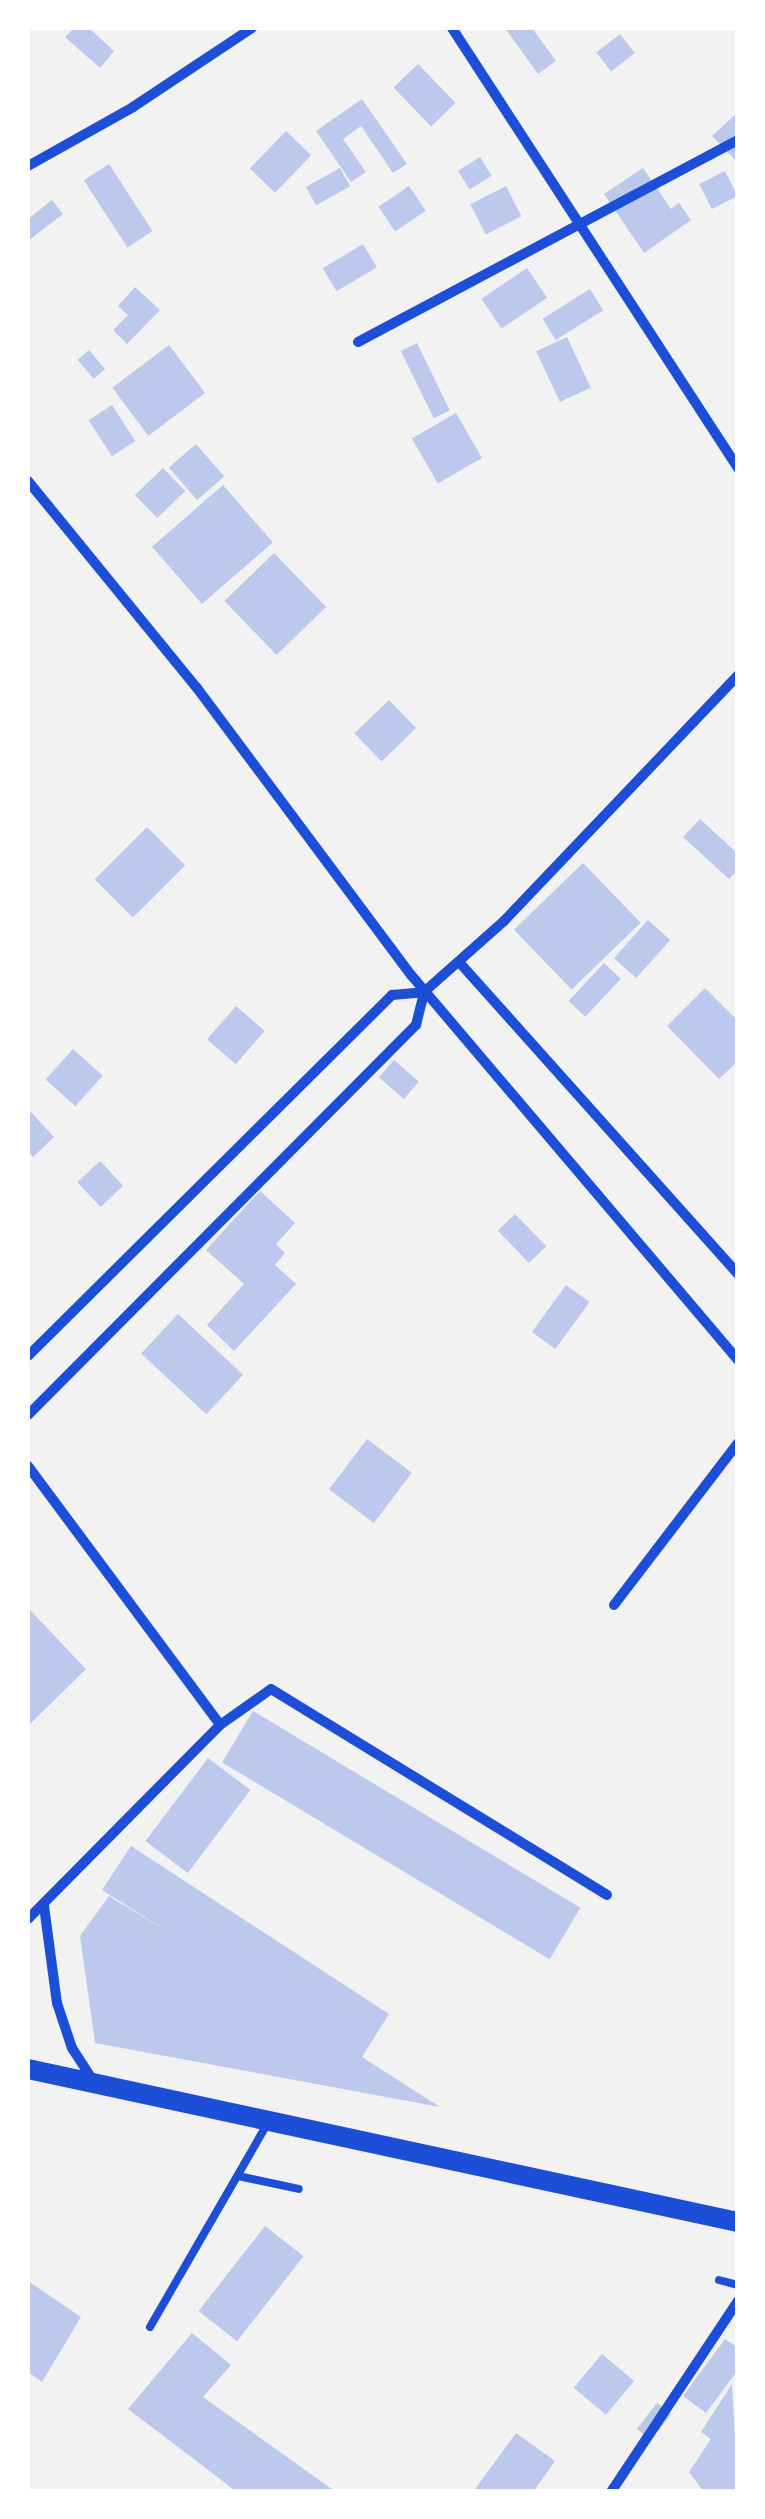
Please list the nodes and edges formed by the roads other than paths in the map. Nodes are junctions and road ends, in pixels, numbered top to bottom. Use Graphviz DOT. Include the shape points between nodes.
graph roads {
  1 [pos="252,28"];
  2 [pos="452,28"];
  3 [pos="738,140"];
  4 [pos="28,166"];
  5 [pos="580,224"];
  6 [pos="358,342"];
  7 [pos="738,468"];
  8 [pos="28,481"];
  9 [pos="738,675"];
  10 [pos="458,962"];
  11 [pos="424,992"];
  12 [pos="738,1274"];
  13 [pos="28,1356"];
  14 [pos="738,1360"];
  15 [pos="28,1415"];
  16 [pos="738,1443"];
  17 [pos="28,1466"];
  18 [pos="614,1606"];
  19 [pos="220,1725"];
  20 [pos="606,1895"];
  21 [pos="44,1906"];
  22 [pos="28,1919"];
  23 [pos="28,2069"];
  24 [pos="96,2085"];
  25 [pos="268,2123"];
  26 [pos="238,2176"];
  27 [pos="300,2189"];
  28 [pos="738,2222"];
  29 [pos="718,2280"];
  30 [pos="738,2284"];
  31 [pos="738,2301"];
  32 [pos="150,2327"];
  33 [pos="611,2492"];
  1 -- 4 [label="street" via="132,108"];
  2 -- 5 [label="street"];
  3 -- 5 [label="street"];
  5 -- 6 [label="street"];
  5 -- 7 [label="street"];
  8 -- 11 [label="street" via="197,688"];
  9 -- 10 [label="street"];
  10 -- 11 [label="street"];
  10 -- 12 [label="street"];
  11 -- 13 [label="street" via="392,995"];
  11 -- 14 [label="street"];
  11 -- 15 [label="street" via="416,1025"];
  16 -- 18 [label="street"];
  17 -- 19 [label="street"];
  19 -- 20 [label="street" via="270,1689"];
  19 -- 21 [label="street"];
  21 -- 22 [label="street"];
  21 -- 24 [label="street" via="56,2003 72,2048"];
  23 -- 24 [label="main road"];
  24 -- 25 [label="main road"];
  25 -- 26 [label="lane"];
  25 -- 28 [label="main road"];
  26 -- 27 [label="lane"];
  26 -- 32 [label="lane"];
  29 -- 30 [label="lane"];
  31 -- 33 [label="street"];
}
